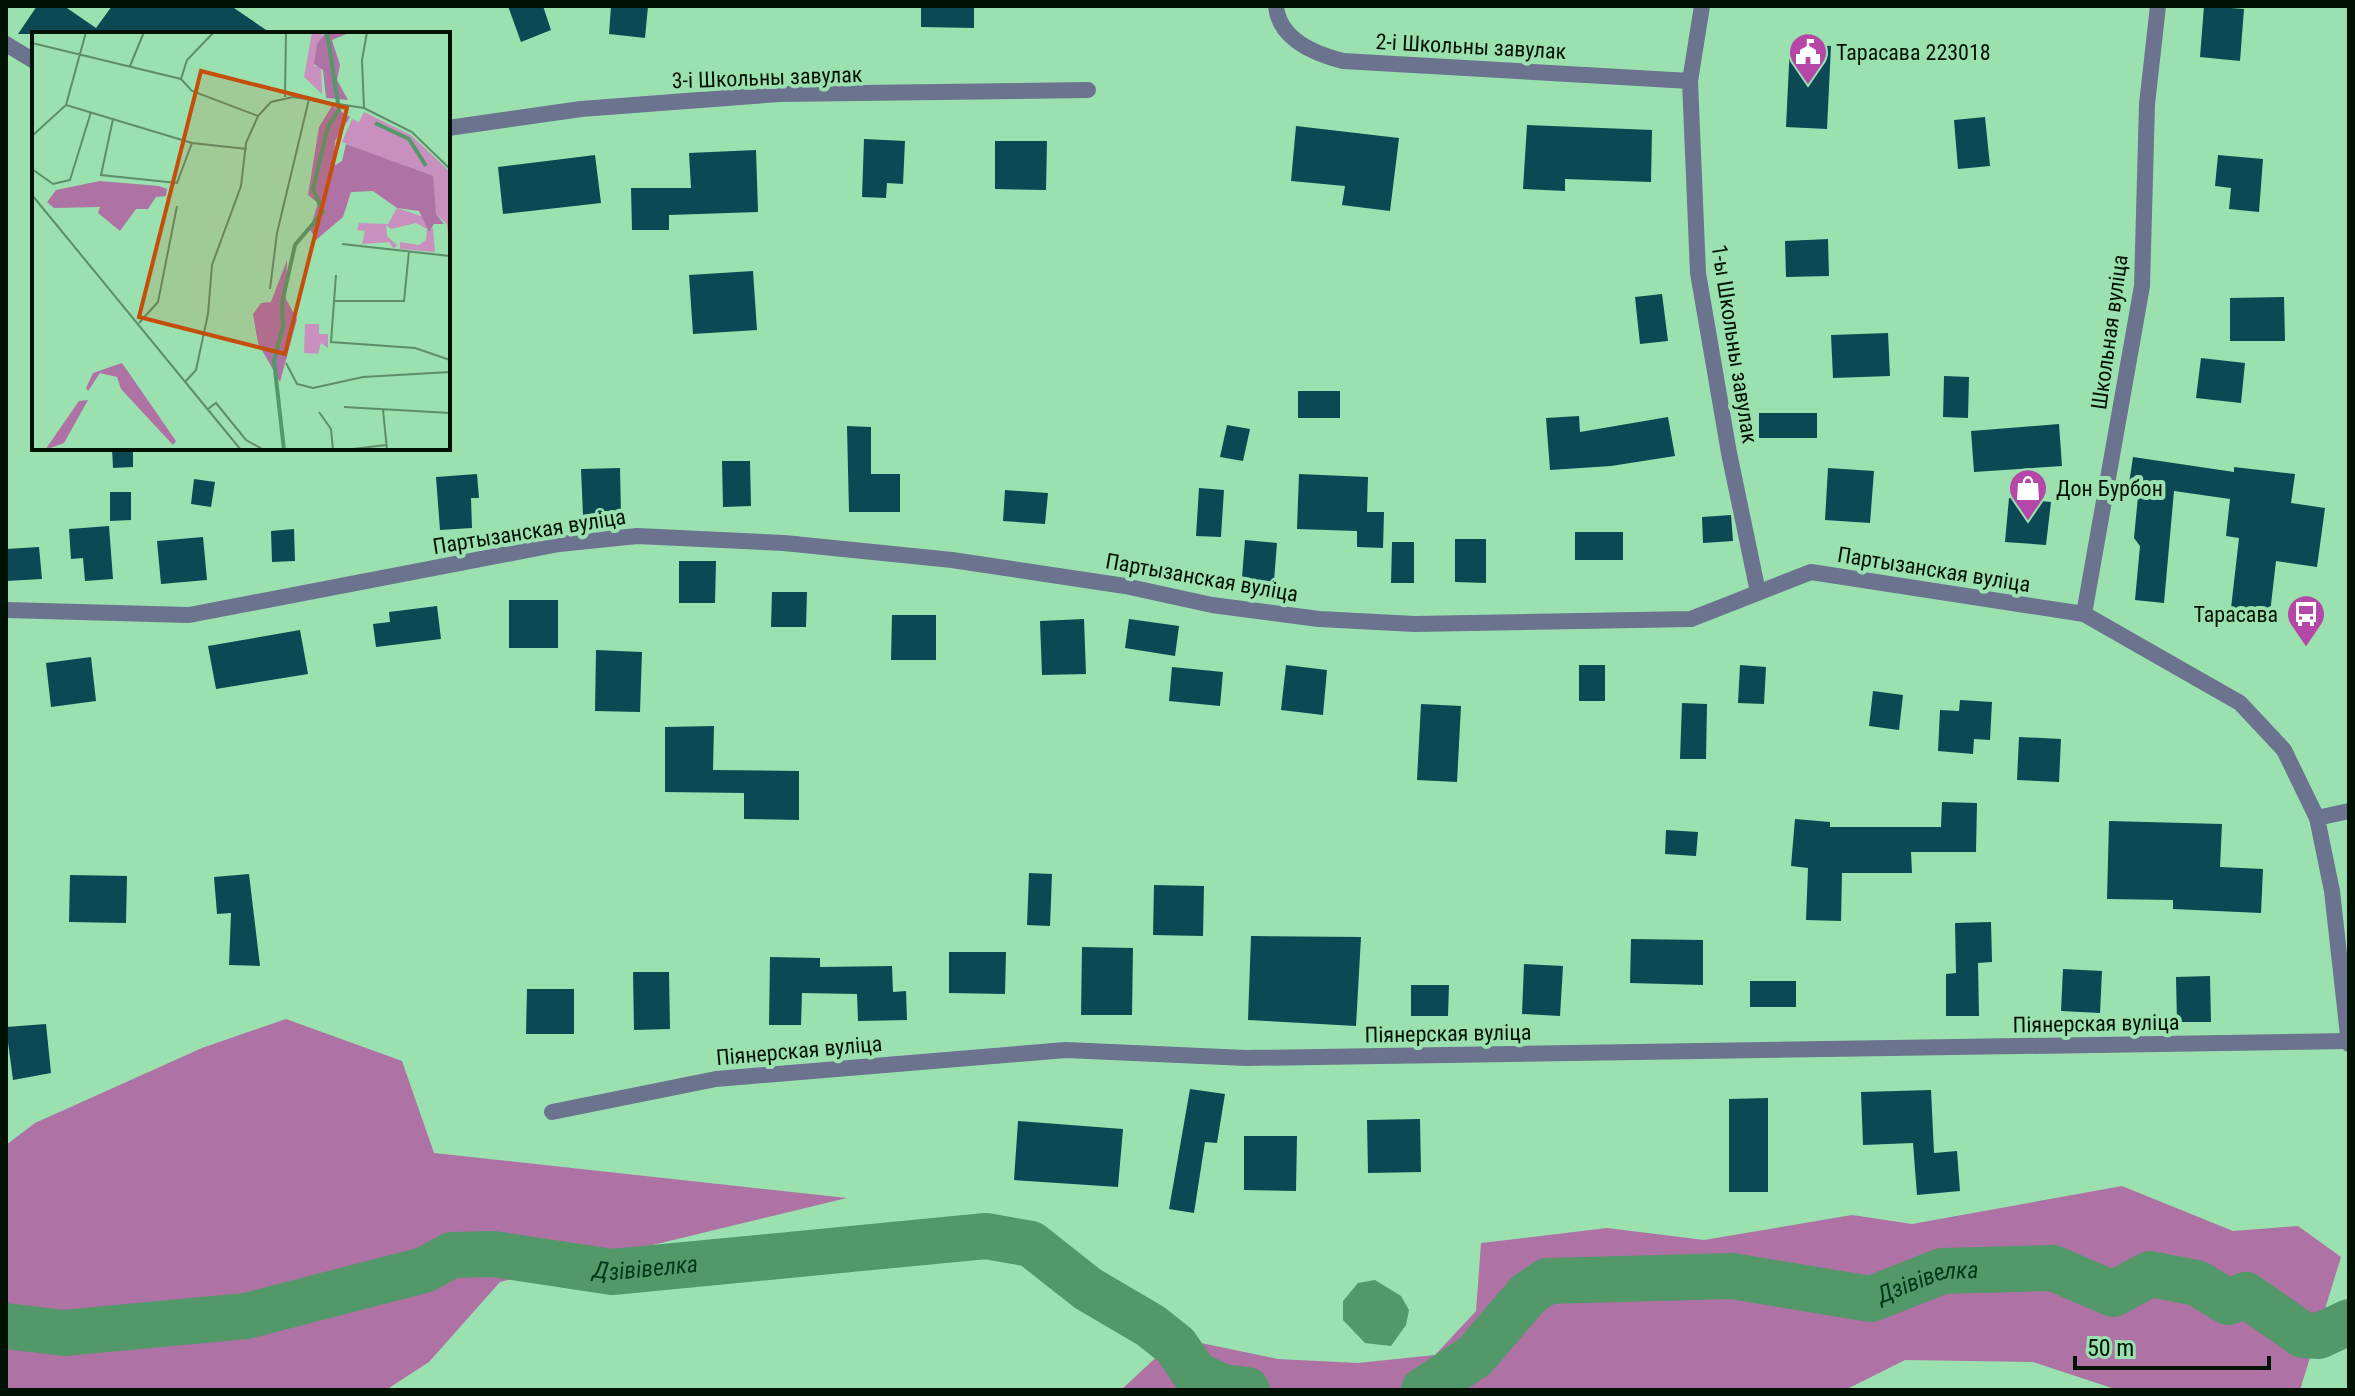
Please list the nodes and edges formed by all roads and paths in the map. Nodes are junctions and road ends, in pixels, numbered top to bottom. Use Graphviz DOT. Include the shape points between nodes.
graph roads {
  1 [pos="1276,6"];
  2 [pos="1702,6"];
  3 [pos="2158,6"];
  4 [pos="6,44"];
  5 [pos="32,60"];
  6 [pos="1690,81"];
  7 [pos="1088,90"];
  8 [pos="450,128"];
  9 [pos="1758,592"];
  10 [pos="6,610"];
  11 [pos="2084,614"];
  12 [pos="2349,811"];
  13 [pos="2317,818"];
  14 [pos="2349,1042"];
  15 [pos="552,1112"];
  1 -- 6 [label="street, 2-і Школьны завулак" via="1295,42 1343,61"];
  2 -- 6 [label="street, 1-ы Школьны завулак"];
  3 -- 11 [label="street, Школьная вуліца" via="2147,104 2142,286"];
  4 -- 5 [label="street"];
  6 -- 9 [label="street, 1-ы Школьны завулак" via="1698,273"];
  7 -- 8 [label="street, 3-і Школьны завулак" via="779,94 581,109"];
  9 -- 10 [label="street, Партызанская вуліца" via="1691,619 1415,624 1212,605 952,560 784,543 637,536 559,544 189,615"];
  9 -- 11 [label="street, Партызанская вуліца" via="1811,572"];
  11 -- 13 [label="street, Партызанская вуліца" via="2252,713 2284,750"];
  12 -- 13 [label="street"];
  13 -- 14 [label="street, Партызанская вуліца" via="2332,891"];
  14 -- 15 [label="street, Піянерская вуліца" via="1246,1058 1066,1050 716,1079"];
}
